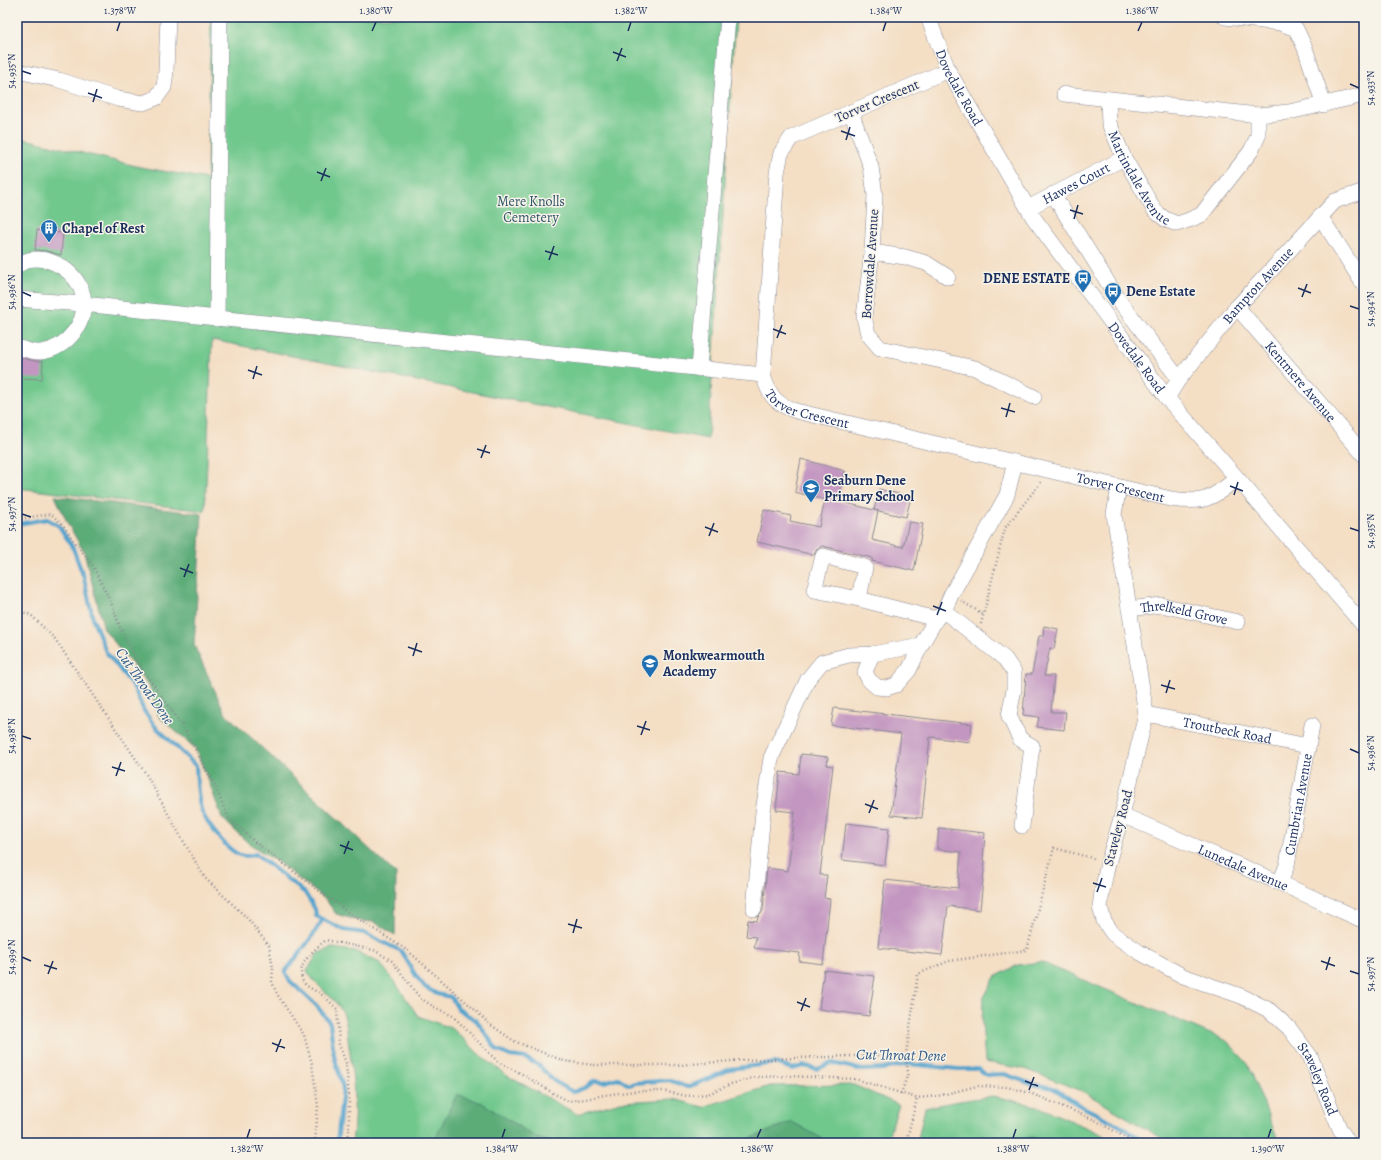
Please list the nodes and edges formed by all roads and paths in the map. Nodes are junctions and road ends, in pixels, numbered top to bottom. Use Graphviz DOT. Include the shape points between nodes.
graph roads {
  1 [pos="168,17"];
  2 [pos="220,17"];
  3 [pos="728,17"];
  4 [pos="928,17"];
  5 [pos="1225,17"];
  6 [pos="948,70"];
  7 [pos="17,71"];
  8 [pos="1064,94"];
  9 [pos="1364,95"];
  10 [pos="1108,99"];
  11 [pos="1324,105"];
  12 [pos="851,112"];
  13 [pos="1258,115"];
  14 [pos="1124,158"];
  15 [pos="1364,191"];
  16 [pos="1053,194"];
  17 [pos="1028,208"];
  18 [pos="1320,216"];
  19 [pos="872,252"];
  20 [pos="17,265"];
  21 [pos="948,277"];
  22 [pos="1364,284"];
  23 [pos="17,299"];
  24 [pos="83,304"];
  25 [pos="1237,308"];
  26 [pos="217,319"];
  27 [pos="17,347"];
  28 [pos="699,369"];
  29 [pos="763,374"];
  30 [pos="1179,379"];
  31 [pos="1034,397"];
  32 [pos="1167,398"];
  33 [pos="1364,455"];
  34 [pos="1015,462"];
  35 [pos="1050,470"];
  36 [pos="1237,478"];
  37 [pos="1119,487"];
  38 [pos="17,520"];
  39 [pos="951,595"];
  40 [pos="859,599"];
  41 [pos="1129,609"];
  42 [pos="17,610"];
  43 [pos="983,614"];
  44 [pos="940,615"];
  45 [pos="1238,622"];
  46 [pos="1364,626"];
  47 [pos="980,627"];
  48 [pos="921,645"];
  49 [pos="872,654"];
  50 [pos="1146,714"];
  51 [pos="1312,725"];
  52 [pos="1308,746"];
  53 [pos="1122,815"];
  54 [pos="1022,826"];
  55 [pos="1108,863"];
  56 [pos="1280,882"];
  57 [pos="754,909"];
  58 [pos="1364,921"];
  59 [pos="906,1054"];
  60 [pos="901,1094"];
  61 [pos="917,1098"];
  62 [pos="315,1143"];
  63 [pos="347,1143"];
  64 [pos="906,1143"];
  65 [pos="1135,1143"];
  66 [pos="1349,1143"];
  1 -- 7 [label="street" via="164,87 156,98 143,104"];
  2 -- 26 [label="street"];
  3 -- 28 [label="street"];
  4 -- 6 [label="street, Dovedale Road"];
  5 -- 11 [label="street" via="1280,23 1296,29"];
  6 -- 12 [label="street, Torver Crescent"];
  6 -- 17 [label="street, Dovedale Road"];
  8 -- 10 [label="street"];
  9 -- 11 [label="street"];
  10 -- 13 [label="street"];
  10 -- 14 [label="street, Martindale Avenue" via="1109,123"];
  11 -- 13 [label="street"];
  12 -- 19 [label="street, Borrowdale Avenue" via="871,167 875,195"];
  12 -- 29 [label="street, Torver Crescent" via="791,138 781,153 777,173"];
  13 -- 14 [label="street, Martindale Avenue" via="1258,136 1251,151 1201,215 1177,224 1165,219 1156,211"];
  14 -- 16 [label="street, Hawes Court"];
  15 -- 18 [label="street, Bampton Avenue" via="1335,201"];
  16 -- 17 [label="street, Hawes Court"];
  16 -- 30 [label="street" via="1118,300"];
  17 -- 32 [label="street, Dovedale Road"];
  18 -- 22 [label="street"];
  18 -- 25 [label="street, Bampton Avenue"];
  19 -- 21 [label="street" via="926,263"];
  19 -- 31 [label="street, Borrowdale Avenue" via="864,317 868,334 880,348 975,368"];
  20 -- 24 [label="street" via="28,260 45,260 61,266 74,277 83,294"];
  23 -- 24 [label="street"];
  24 -- 26 [label="street"];
  24 -- 27 [label="street" via="78,329 60,347 40,352"];
  25 -- 30 [label="street, Bampton Avenue"];
  25 -- 33 [label="street, Kentmere Avenue"];
  26 -- 28 [label="street"];
  28 -- 29 [label="street"];
  29 -- 34 [label="street, Torver Crescent" via="767,389 784,407"];
  30 -- 32 [label="street, Bampton Avenue"];
  32 -- 36 [label="street, Dovedale Road"];
  34 -- 35 [label="street, Torver Crescent"];
  34 -- 39 [label="street" via="1007,495"];
  35 -- 37 [label="street, Torver Crescent"];
  35 -- 43 [label="path" via="1005,528"];
  36 -- 37 [label="street, Torver Crescent" via="1215,495 1203,500 1186,501"];
  36 -- 46 [label="street, Dovedale Road"];
  37 -- 41 [label="street, Staveley Road" via="1114,514"];
  38 -- 59 [label="path" via="51,514 63,525 92,564 138,663 183,727 228,816 256,843 349,913 408,951 488,1023 514,1041 564,1062 593,1065 679,1065"];
  39 -- 43 [label="path"];
  39 -- 44 [label="street"];
  40 -- 44 [label="street"];
  41 -- 45 [label="street, Threlkeld Grove" via="1161,605"];
  41 -- 50 [label="street, Staveley Road"];
  42 -- 62 [label="path" via="31,615 55,639 146,774 205,878 248,919 268,946 273,968 272,982 304,1035 312,1064 318,1106"];
  43 -- 47 [label="path"];
  44 -- 48 [label="street"];
  44 -- 54 [label="street" via="1005,659 1014,672 1014,690 1009,716 1020,739 1032,746"];
  48 -- 49 [label="street"];
  48 -- 49 [label="street" via="909,670 896,685 887,688 877,687 865,672"];
  49 -- 57 [label="street" via="849,655 822,662 808,679 771,758"];
  50 -- 52 [label="street, Troutbeck Road"];
  50 -- 53 [label="street, Staveley Road"];
  51 -- 52 [label="street, Cumbrian Avenue"];
  52 -- 56 [label="street, Cumbrian Avenue" via="1287,865"];
  53 -- 55 [label="street, Staveley Road"];
  53 -- 56 [label="street, Lunedale Avenue"];
  55 -- 59 [label="path" via="1054,848 1027,950 949,961 918,974"];
  55 -- 66 [label="street, Staveley Road" via="1100,907 1104,921 1113,934 1139,952 1183,976 1241,996 1268,1010 1289,1028 1310,1056 1340,1130"];
  56 -- 58 [label="street, Lunedale Avenue"];
  59 -- 60 [label="path" via="908,1073"];
  60 -- 61 [label="path"];
  60 -- 63 [label="path" via="855,1079 790,1076 756,1077 730,1084 708,1094 687,1096 662,1091 635,1091 568,1101 498,1062 453,1016 420,998 392,961 374,950 326,940 314,950 302,966 301,976 305,984 337,1009 339,1044 346,1063 349,1097"];
  61 -- 64 [label="path"];
  61 -- 65 [label="path" via="938,1096 977,1086 1007,1087 1030,1093 1095,1120"];
}
